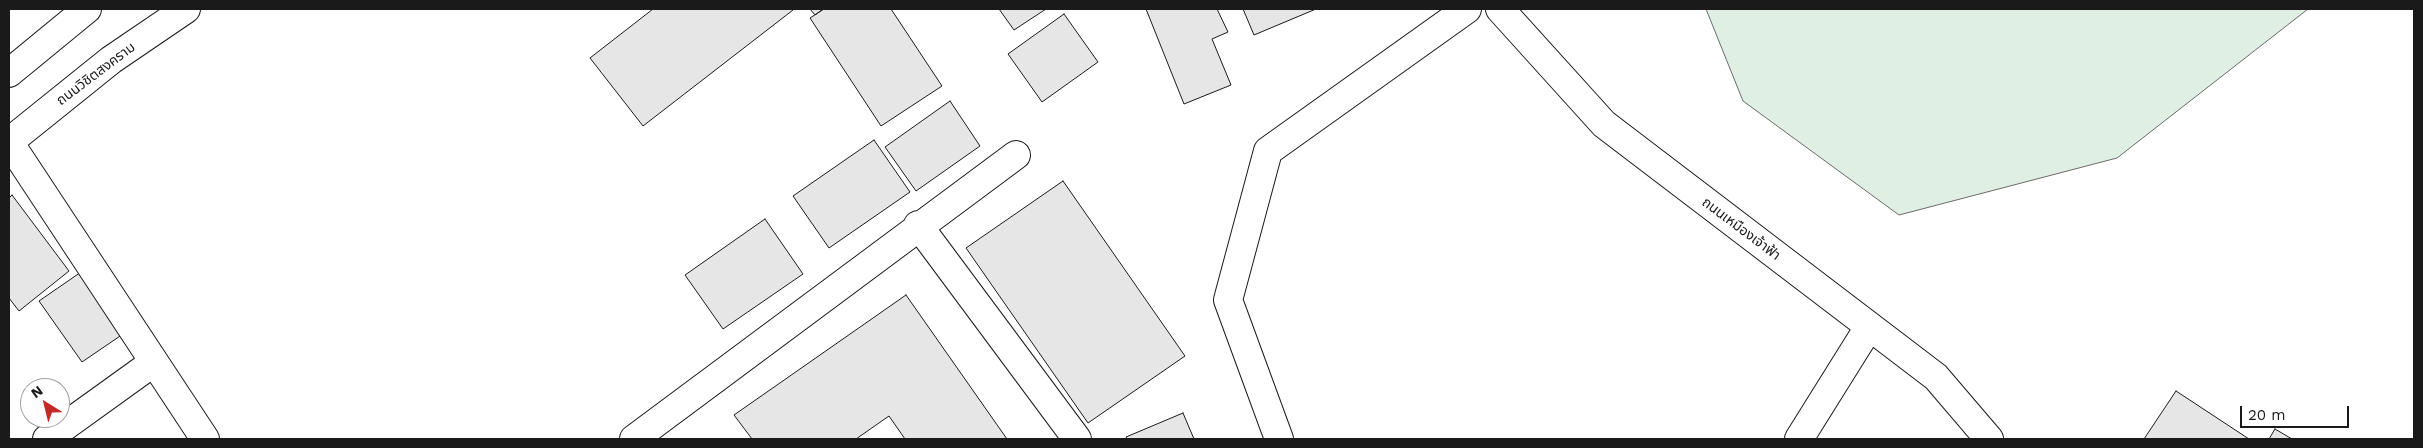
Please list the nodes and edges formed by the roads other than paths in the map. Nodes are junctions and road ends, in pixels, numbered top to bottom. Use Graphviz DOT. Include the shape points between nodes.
graph roads {
  1 [pos="87,9"];
  2 [pos="186,9"];
  3 [pos="1467,9"];
  4 [pos="1500,9"];
  5 [pos="9,72"];
  6 [pos="9,142"];
  7 [pos="1016,154"];
  8 [pos="918,225"];
  9 [pos="1870,327"];
  10 [pos="154,362"];
  11 [pos="47,439"];
  12 [pos="205,439"];
  13 [pos="634,439"];
  14 [pos="1077,439"];
  15 [pos="1279,439"];
  16 [pos="1799,439"];
  17 [pos="1990,439"];
  1 -- 5 [label="street"];
  2 -- 6 [label="street, ถนนวิชิตสงคราม" via="111,60"];
  3 -- 15 [label="street" via="1268,151 1228,300"];
  4 -- 9 [label="street, ถนนเหมืองเจ้าฟ้า" via="1604,124"];
  6 -- 10 [label="street"];
  7 -- 8 [label="street"];
  8 -- 13 [label="street"];
  8 -- 14 [label="street"];
  9 -- 16 [label="street"];
  9 -- 17 [label="street, ถนนเหมืองเจ้าฟ้า" via="1936,377"];
  10 -- 11 [label="street"];
  10 -- 12 [label="street"];
}
